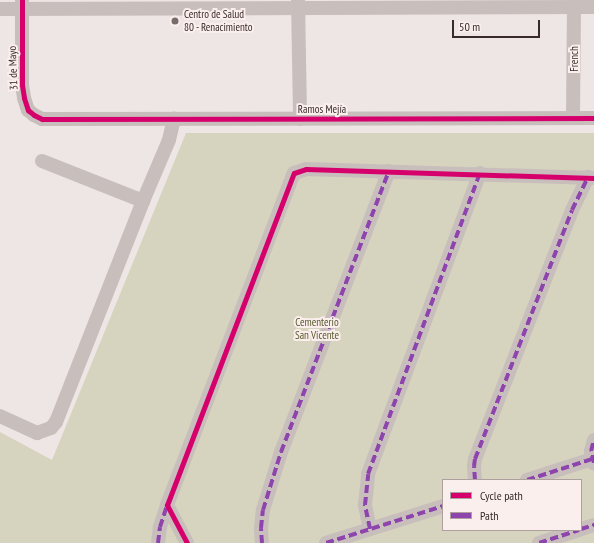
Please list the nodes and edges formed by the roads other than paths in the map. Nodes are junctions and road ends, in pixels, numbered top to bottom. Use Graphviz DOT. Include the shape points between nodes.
graph roads {
  1 [pos="298,4"];
  2 [pos="574,4"];
  3 [pos="22,5"];
  4 [pos="594,7"];
  5 [pos="0,9"];
  6 [pos="573,118"];
  7 [pos="594,118"];
  8 [pos="174,119"];
  9 [pos="300,119"];
  10 [pos="50,120"];
  11 [pos="42,160"];
  12 [pos="389,171"];
  13 [pos="480,173"];
  14 [pos="591,178"];
  15 [pos="143,201"];
  16 [pos="0,416"];
  17 [pos="594,440"];
  18 [pos="593,462"];
  19 [pos="475,479"];
  20 [pos="531,479"];
  21 [pos="167,505"];
  22 [pos="442,506"];
  23 [pos="594,525"];
  24 [pos="370,529"];
  25 [pos="582,529"];
  26 [pos="577,531"];
  27 [pos="158,543"];
  28 [pos="187,543"];
  29 [pos="262,543"];
  30 [pos="326,543"];
  31 [pos="539,543"];
  1 -- 2 [label="street"];
  1 -- 3 [label="street"];
  1 -- 9 [label="street"];
  2 -- 4 [label="street"];
  2 -- 6 [label="street, French"];
  3 -- 5 [label="street"];
  3 -- 10 [label="street, 31 de Mayo" via="24,98 28,110 34,116"];
  6 -- 7 [label="street, Ramos Mejía"];
  6 -- 9 [label="street, Ramos Mejía"];
  8 -- 9 [label="street, Ramos Mejía"];
  8 -- 10 [label="street, Ramos Mejía"];
  8 -- 15 [label="street" via="169,140"];
  11 -- 15 [label="street"];
  12 -- 13 [label="street"];
  12 -- 21 [label="street" via="306,169 297,171 292,176"];
  12 -- 29 [label="street" via="281,452 263,510"];
  13 -- 14 [label="street"];
  13 -- 24 [label="street" via="368,474 365,504"];
  14 -- 19 [label="street" via="572,210 475,460"];
  15 -- 16 [label="street" via="60,414 51,428 37,433"];
  17 -- 18 [label="street" via="591,451"];
  18 -- 20 [label="street"];
  21 -- 27 [label="street"];
  21 -- 28 [label="street"];
  22 -- 24 [label="street"];
  23 -- 25 [label="street"];
  24 -- 30 [label="street"];
  26 -- 31 [label="street"];
}
